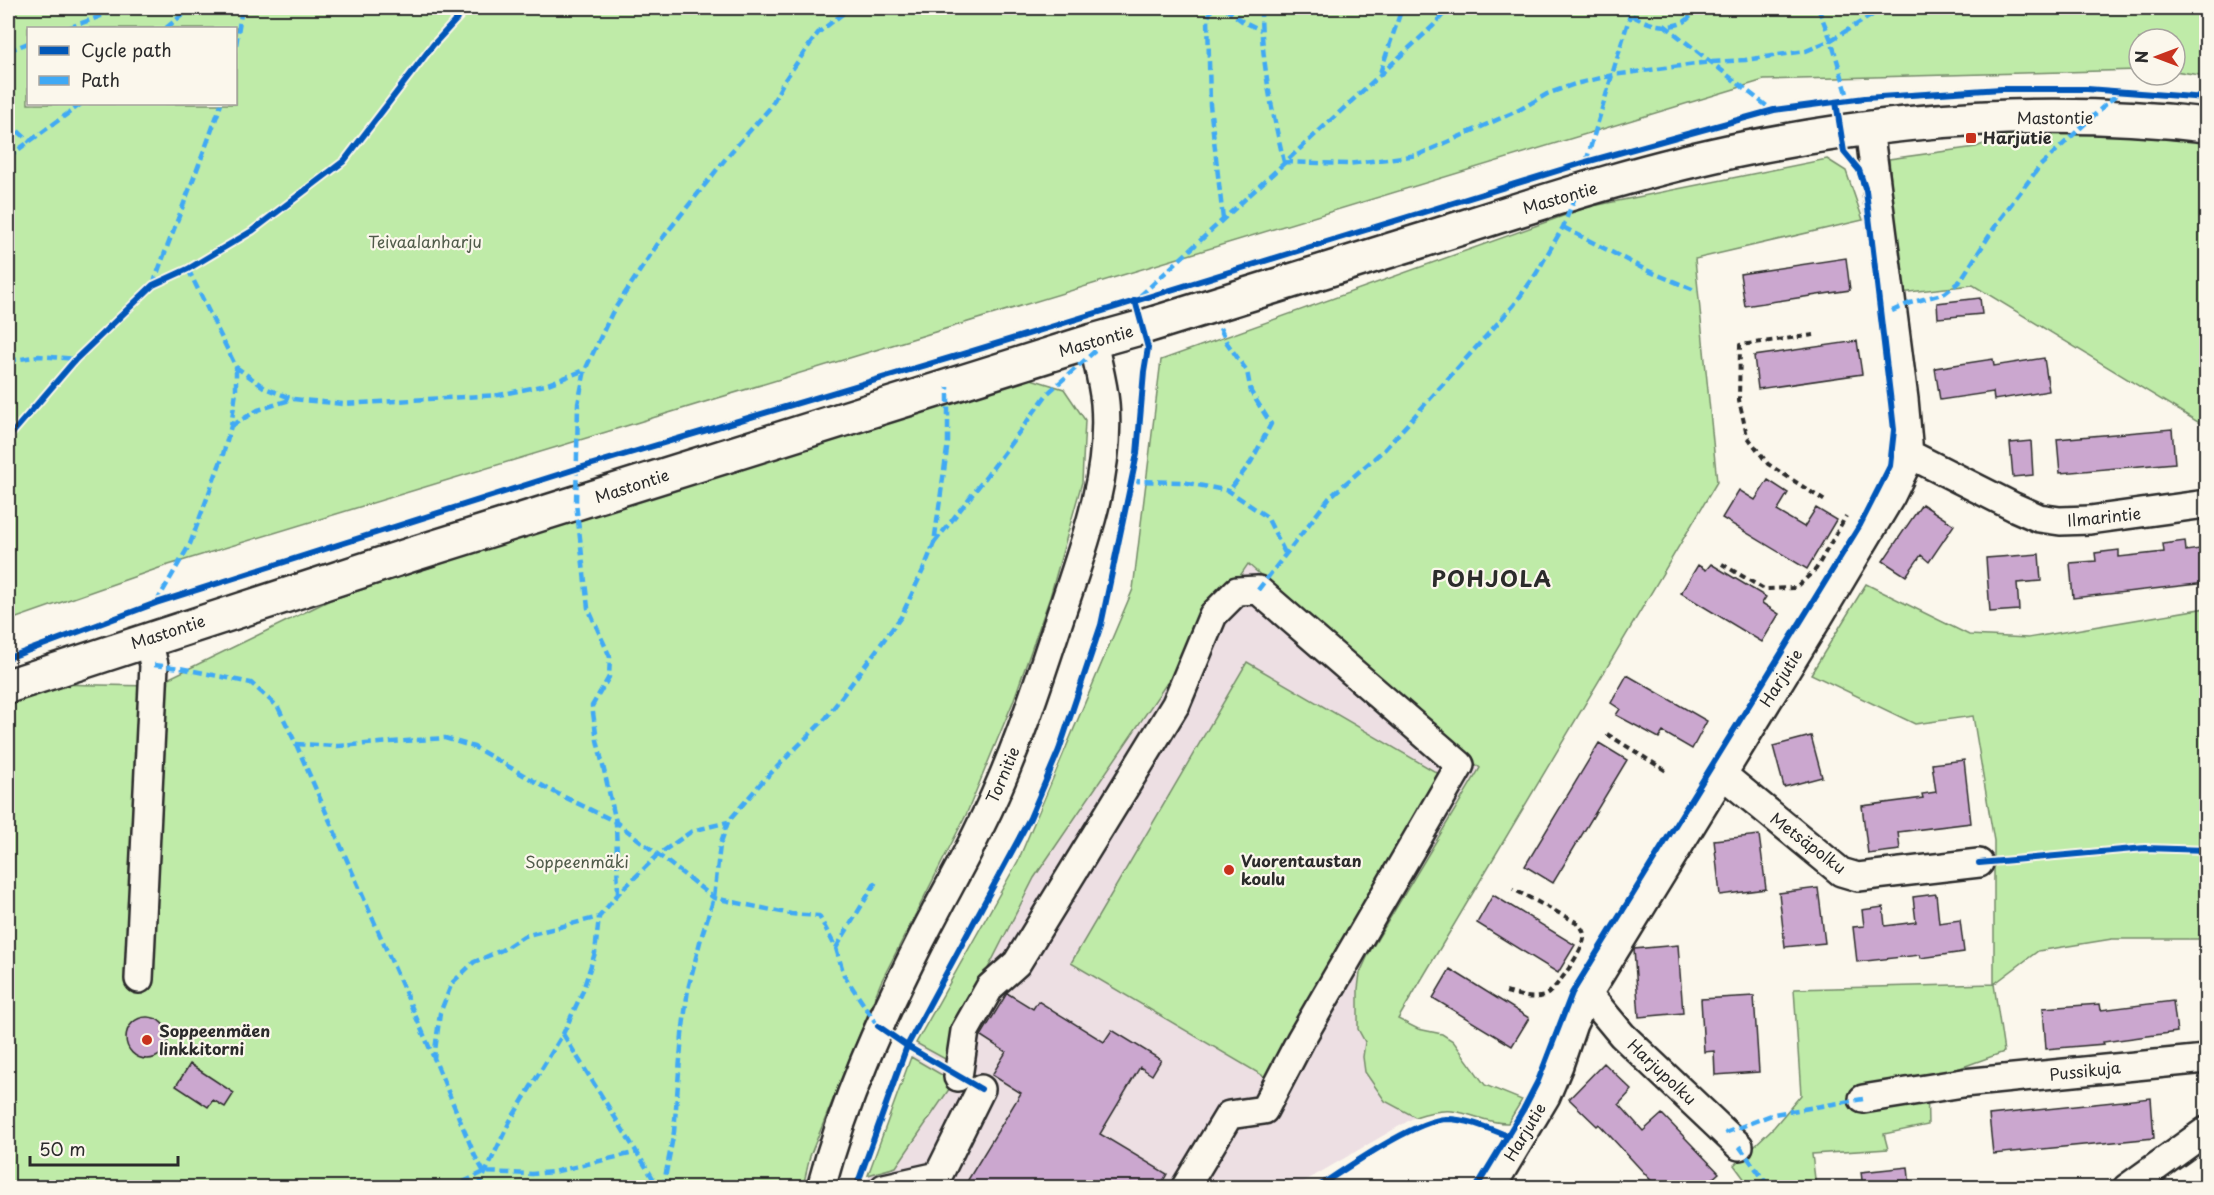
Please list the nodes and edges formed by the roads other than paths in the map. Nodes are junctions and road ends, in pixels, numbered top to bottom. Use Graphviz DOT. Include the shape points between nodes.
graph roads {
  1 [pos="2206,126"];
  2 [pos="1869,128"];
  3 [pos="1093,341"];
  4 [pos="1909,453"];
  5 [pos="2206,504"];
  6 [pos="148,639"];
  7 [pos="8,686"];
  8 [pos="1722,774"];
  9 [pos="1979,863"];
  10 [pos="139,979"];
  11 [pos="1588,994"];
  12 [pos="2206,1059"];
  13 [pos="1863,1099"];
  14 [pos="2206,1131"];
  15 [pos="1739,1146"];
  16 [pos="821,1188"];
  17 [pos="884,1188"];
  18 [pos="1185,1188"];
  19 [pos="1491,1188"];
  20 [pos="2127,1188"];
  1 -- 2 [label="main road, Mastontie" via="2116,118 2022,117"];
  2 -- 3 [label="main road, Mastontie" via="1746,148 1634,176"];
  2 -- 4 [label="street, Harjutie"];
  3 -- 6 [label="main road, Mastontie"];
  3 -- 16 [label="street, Tornitie" via="1105,404 1104,450 1098,489 1074,575 1008,765 981,827 878,1026 842,1119"];
  4 -- 5 [label="street, Ilmarintie" via="2039,518 2091,520"];
  4 -- 8 [label="street, Harjutie" via="1891,496"];
  6 -- 7 [label="main road, Mastontie"];
  6 -- 10 [label="street" via="154,665"];
  8 -- 9 [label="street, Metsäpolku" via="1841,872 1858,878"];
  8 -- 11 [label="street, Harjutie"];
  11 -- 15 [label="street, Harjupolku" via="1622,1035"];
  11 -- 19 [label="street, Harjutie" via="1572,1024 1546,1096"];
  12 -- 13 [label="street, Pussikuja" via="1963,1083"];
  14 -- 20 [label="street"];
  17 -- 18 [label="street" via="938,1176 970,1083 965,1031 990,987 1017,963 1176,704 1213,615 1237,591 1258,590 1460,765 1264,1110 1229,1115"];
}
